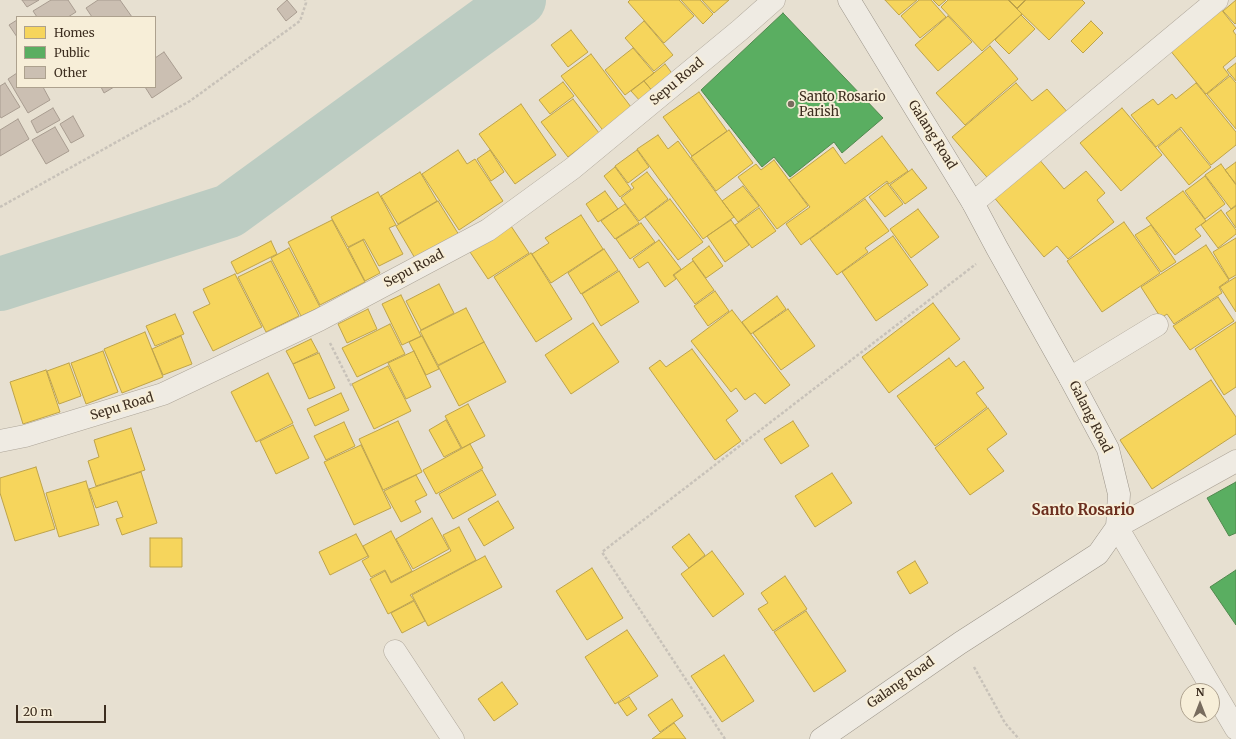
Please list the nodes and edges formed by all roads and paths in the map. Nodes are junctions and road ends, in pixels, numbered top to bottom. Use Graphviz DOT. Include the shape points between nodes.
graph roads {
  1 [pos="305,0"];
  2 [pos="774,0"];
  3 [pos="849,0"];
  4 [pos="1217,0"];
  5 [pos="973,203"];
  6 [pos="0,207"];
  7 [pos="997,248"];
  8 [pos="319,320"];
  9 [pos="1157,325"];
  10 [pos="1070,378"];
  11 [pos="352,387"];
  12 [pos="0,441"];
  13 [pos="1236,461"];
  14 [pos="1117,527"];
  15 [pos="960,643"];
  16 [pos="395,651"];
  17 [pos="1236,729"];
  18 [pos="453,739"];
  19 [pos="725,739"];
  20 [pos="821,739"];
  21 [pos="1019,739"];
  1 -- 6 [label="path" via="300,21 190,100"];
  2 -- 8 [label="street, Sepu Road" via="573,168 488,230"];
  3 -- 5 [label="street, Galang Road"];
  4 -- 5 [label="street"];
  5 -- 7 [label="street, Galang Road"];
  7 -- 10 [label="street, Galang Road"];
  7 -- 19 [label="path" via="602,552"];
  8 -- 11 [label="path"];
  8 -- 12 [label="street, Sepu Road" via="163,394 25,436"];
  9 -- 10 [label="street"];
  10 -- 14 [label="street, Galang Road" via="1108,449 1119,494"];
  13 -- 14 [label="street"];
  14 -- 15 [label="street, Galang Road" via="1098,554"];
  14 -- 17 [label="street"];
  15 -- 20 [label="street, Galang Road"];
  15 -- 21 [label="path" via="1005,723"];
  16 -- 18 [label="street"];
}
